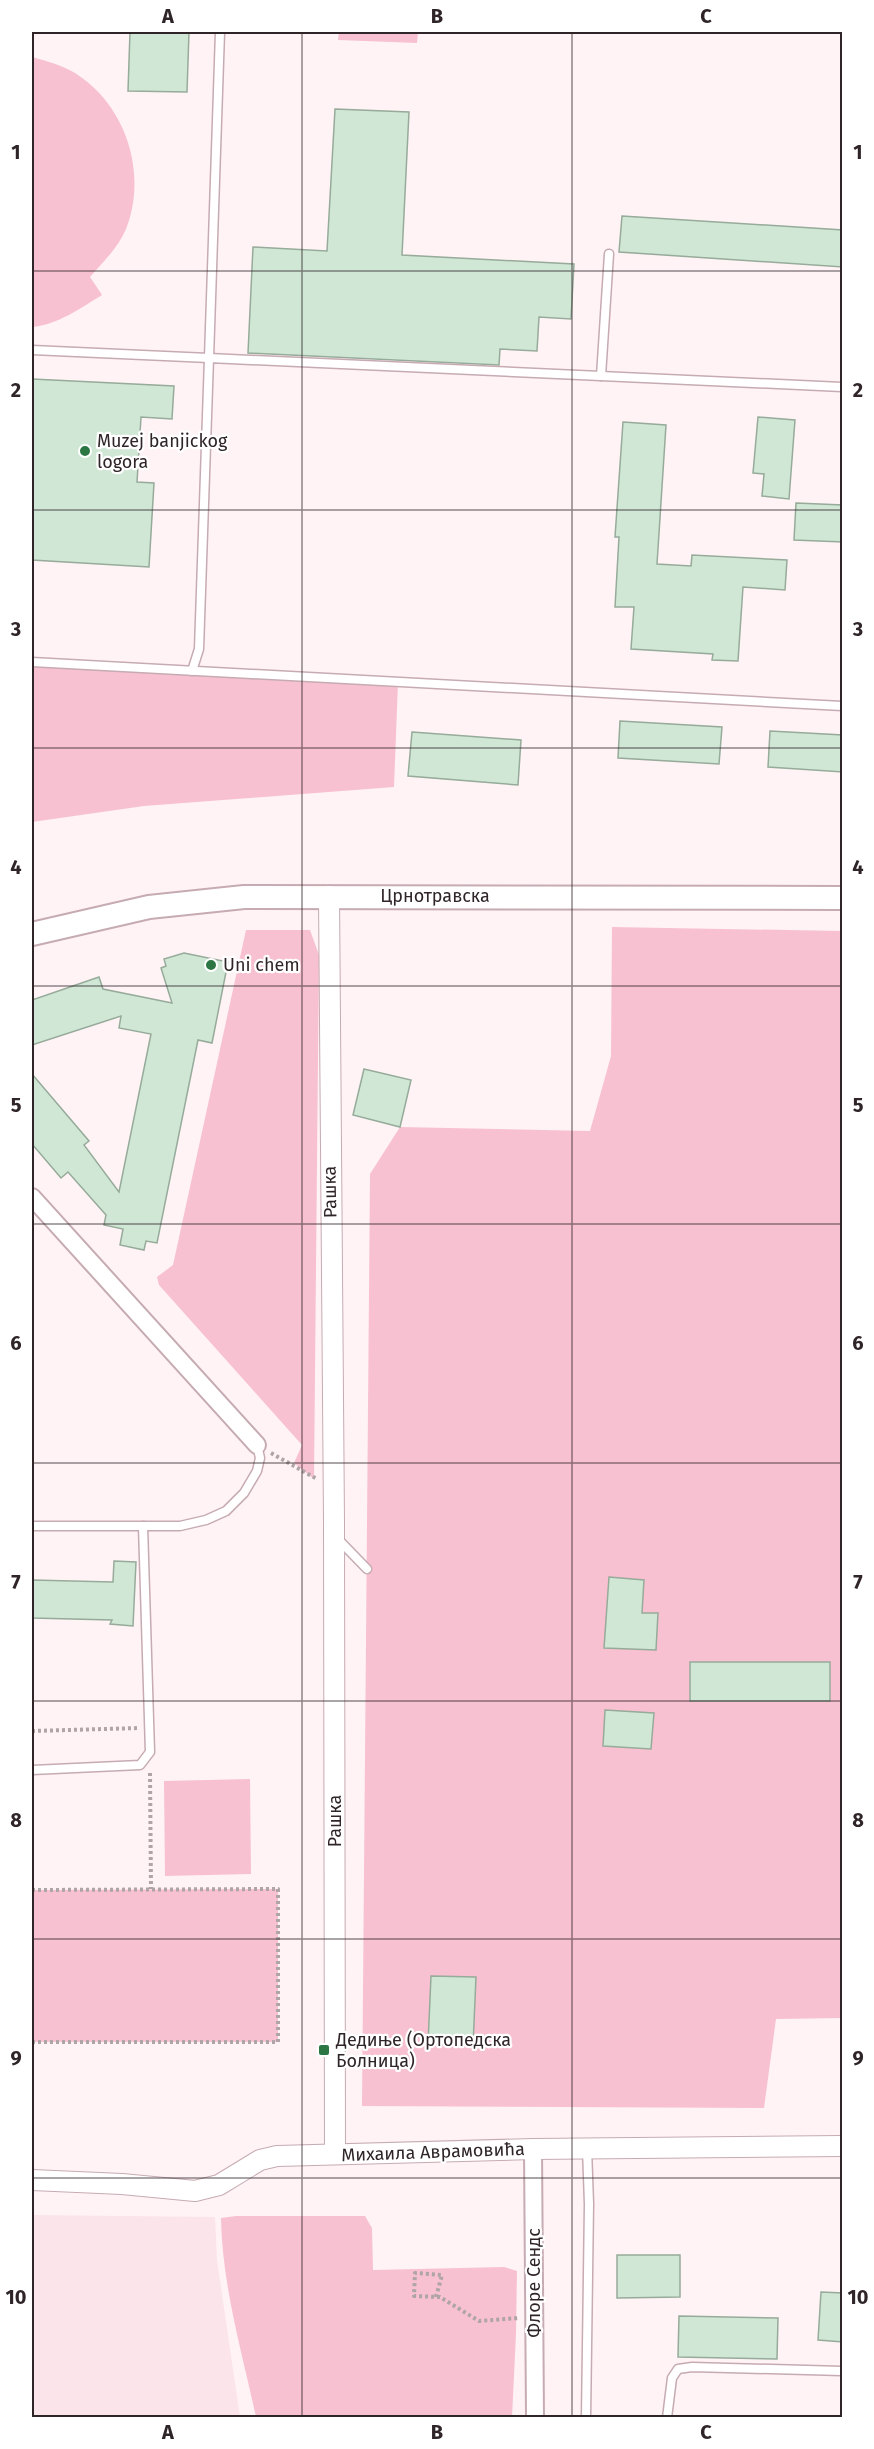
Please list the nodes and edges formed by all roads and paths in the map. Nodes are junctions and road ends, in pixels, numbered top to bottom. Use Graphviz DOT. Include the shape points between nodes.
graph roads {
  1 [pos="220,32"];
  2 [pos="609,254"];
  3 [pos="32,350"];
  4 [pos="209,358"];
  5 [pos="601,376"];
  6 [pos="843,387"];
  7 [pos="32,662"];
  8 [pos="192,671"];
  9 [pos="843,706"];
  10 [pos="329,896"];
  11 [pos="843,898"];
  12 [pos="32,934"];
  13 [pos="32,1197"];
  14 [pos="257,1445"];
  15 [pos="333,1488"];
  16 [pos="32,1526"];
  17 [pos="143,1526"];
  18 [pos="334,1536"];
  19 [pos="367,1569"];
  20 [pos="150,1728"];
  21 [pos="32,1731"];
  22 [pos="150,1752"];
  23 [pos="32,1770"];
  24 [pos="151,1889"];
  25 [pos="32,1890"];
  26 [pos="32,2042"];
  27 [pos="843,2146"];
  28 [pos="587,2148"];
  29 [pos="533,2149"];
  30 [pos="335,2154"];
  31 [pos="32,2181"];
  32 [pos="436,2297"];
  33 [pos="535,2316"];
  34 [pos="843,2371"];
  35 [pos="535,2418"];
  36 [pos="586,2418"];
  37 [pos="667,2418"];
  1 -- 4 [label="lane"];
  2 -- 5 [label="lane"];
  3 -- 4 [label="lane"];
  4 -- 5 [label="lane"];
  4 -- 8 [label="lane" via="199,649"];
  5 -- 6 [label="lane"];
  7 -- 8 [label="lane"];
  8 -- 9 [label="lane"];
  10 -- 11 [label="main road, Црнотравска"];
  10 -- 12 [label="main road, Црнотравска" via="244,897 149,907"];
  10 -- 15 [label="street, Рашка"];
  13 -- 14 [label="street"];
  14 -- 15 [label="path"];
  14 -- 17 [label="lane" via="257,1471 244,1493 226,1511 180,1526"];
  15 -- 18 [label="street, Рашка"];
  16 -- 17 [label="lane"];
  17 -- 20 [label="lane"];
  18 -- 19 [label="lane"];
  18 -- 30 [label="street, Рашка"];
  20 -- 21 [label="path"];
  20 -- 22 [label="lane"];
  22 -- 23 [label="lane" via="140,1765"];
  22 -- 24 [label="path"];
  24 -- 25 [label="path"];
  24 -- 26 [label="path" via="278,1888 278,2042"];
  27 -- 28 [label="street, Михаила Аврамовића"];
  28 -- 29 [label="street, Михаила Аврамовића"];
  28 -- 36 [label="lane"];
  29 -- 30 [label="street, Михаила Аврамовића"];
  29 -- 33 [label="street, Флоре Сендс"];
  30 -- 31 [label="street, Михаила Аврамовића" via="269,2157 230,2180 195,2191"];
  32 -- 32 [label="path" via="414,2296 415,2274 442,2275"];
  32 -- 33 [label="path" via="479,2321"];
  33 -- 35 [label="street, Флоре Сендс"];
  34 -- 37 [label="lane" via="678,2369 672,2378"];
}
